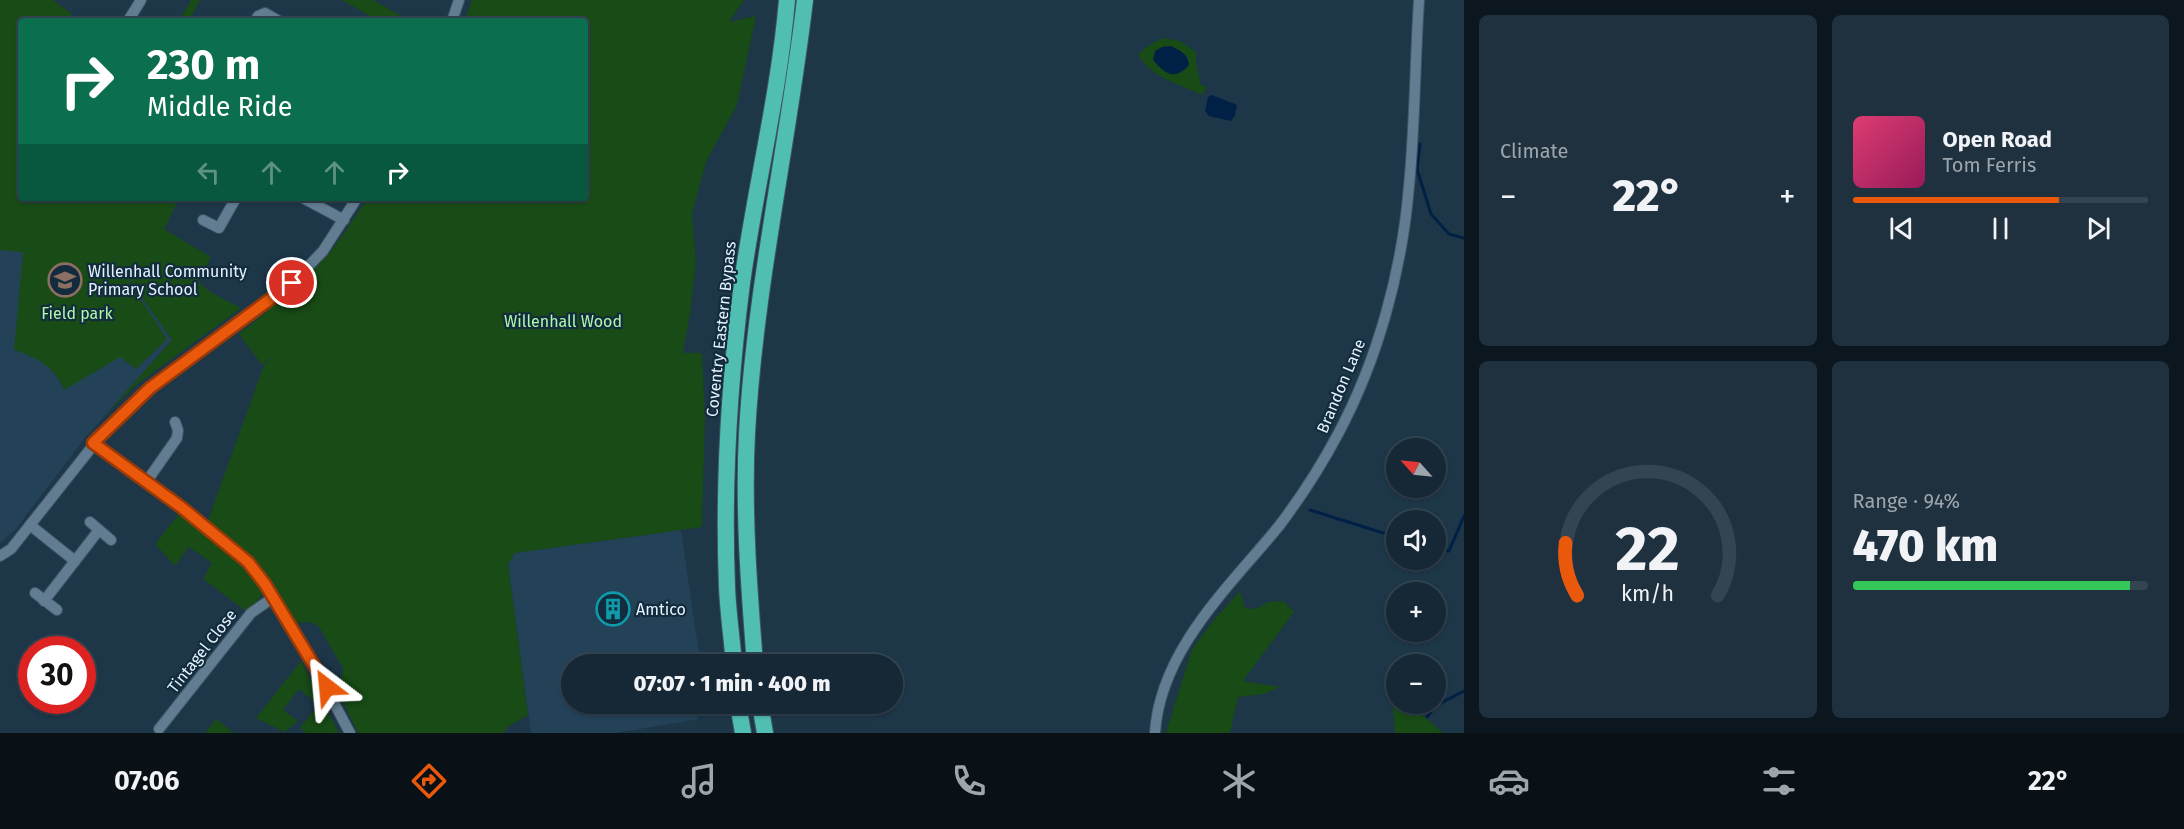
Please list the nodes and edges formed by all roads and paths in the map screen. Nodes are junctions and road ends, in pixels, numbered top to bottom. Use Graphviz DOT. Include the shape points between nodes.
graph roads {
  1 [pos="141,0"];
  2 [pos="459,0"];
  3 [pos="788,0"];
  4 [pos="805,0"];
  5 [pos="1419,0"];
  6 [pos="130,18"];
  7 [pos="257,18"];
  8 [pos="273,18"];
  9 [pos="453,18"];
  10 [pos="234,201"];
  11 [pos="309,201"];
  12 [pos="355,201"];
  13 [pos="203,220"];
  14 [pos="344,220"];
  15 [pos="175,422"];
  16 [pos="93,443"];
  17 [pos="147,481"];
  18 [pos="30,525"];
  19 [pos="111,540"];
  20 [pos="0,556"];
  21 [pos="75,561"];
  22 [pos="35,593"];
  23 [pos="274,597"];
  24 [pos="44,601"];
  25 [pos="57,610"];
  26 [pos="733,654"];
  27 [pos="754,654"];
  28 [pos="740,714"];
  29 [pos="762,714"];
  30 [pos="159,729"];
  31 [pos="350,733"];
  32 [pos="743,733"];
  33 [pos="765,733"];
  34 [pos="1155,733"];
  1 -- 6 [label="street"];
  2 -- 9 [label="street"];
  3 -- 26 [label="highway, Coventry Eastern Bypass" via="742,281 731,373 726,474"];
  4 -- 27 [label="highway" via="757,323 747,434 748,567"];
  5 -- 34 [label="street, Brandon Lane" via="1409,187 1393,282 1376,345 1339,433 1315,474 1281,523 1204,617 1173,667"];
  7 -- 8 [label="street" via="265,14"];
  10 -- 13 [label="street" via="219,228"];
  11 -- 14 [label="street"];
  12 -- 14 [label="street"];
  14 -- 16 [label="street" via="323,251 292,283 150,388"];
  15 -- 17 [label="street" via="177,438"];
  16 -- 17 [label="street"];
  16 -- 18 [label="street"];
  17 -- 23 [label="street" via="248,562"];
  18 -- 20 [label="street" via="11,549"];
  18 -- 21 [label="street"];
  19 -- 21 [label="street" via="94,526"];
  21 -- 24 [label="street"];
  22 -- 24 [label="street"];
  23 -- 30 [label="street, Tintagel Close" via="251,613"];
  23 -- 31 [label="street"];
  24 -- 25 [label="street"];
  28 -- 32 [label="highway"];
  29 -- 33 [label="highway"];
}
